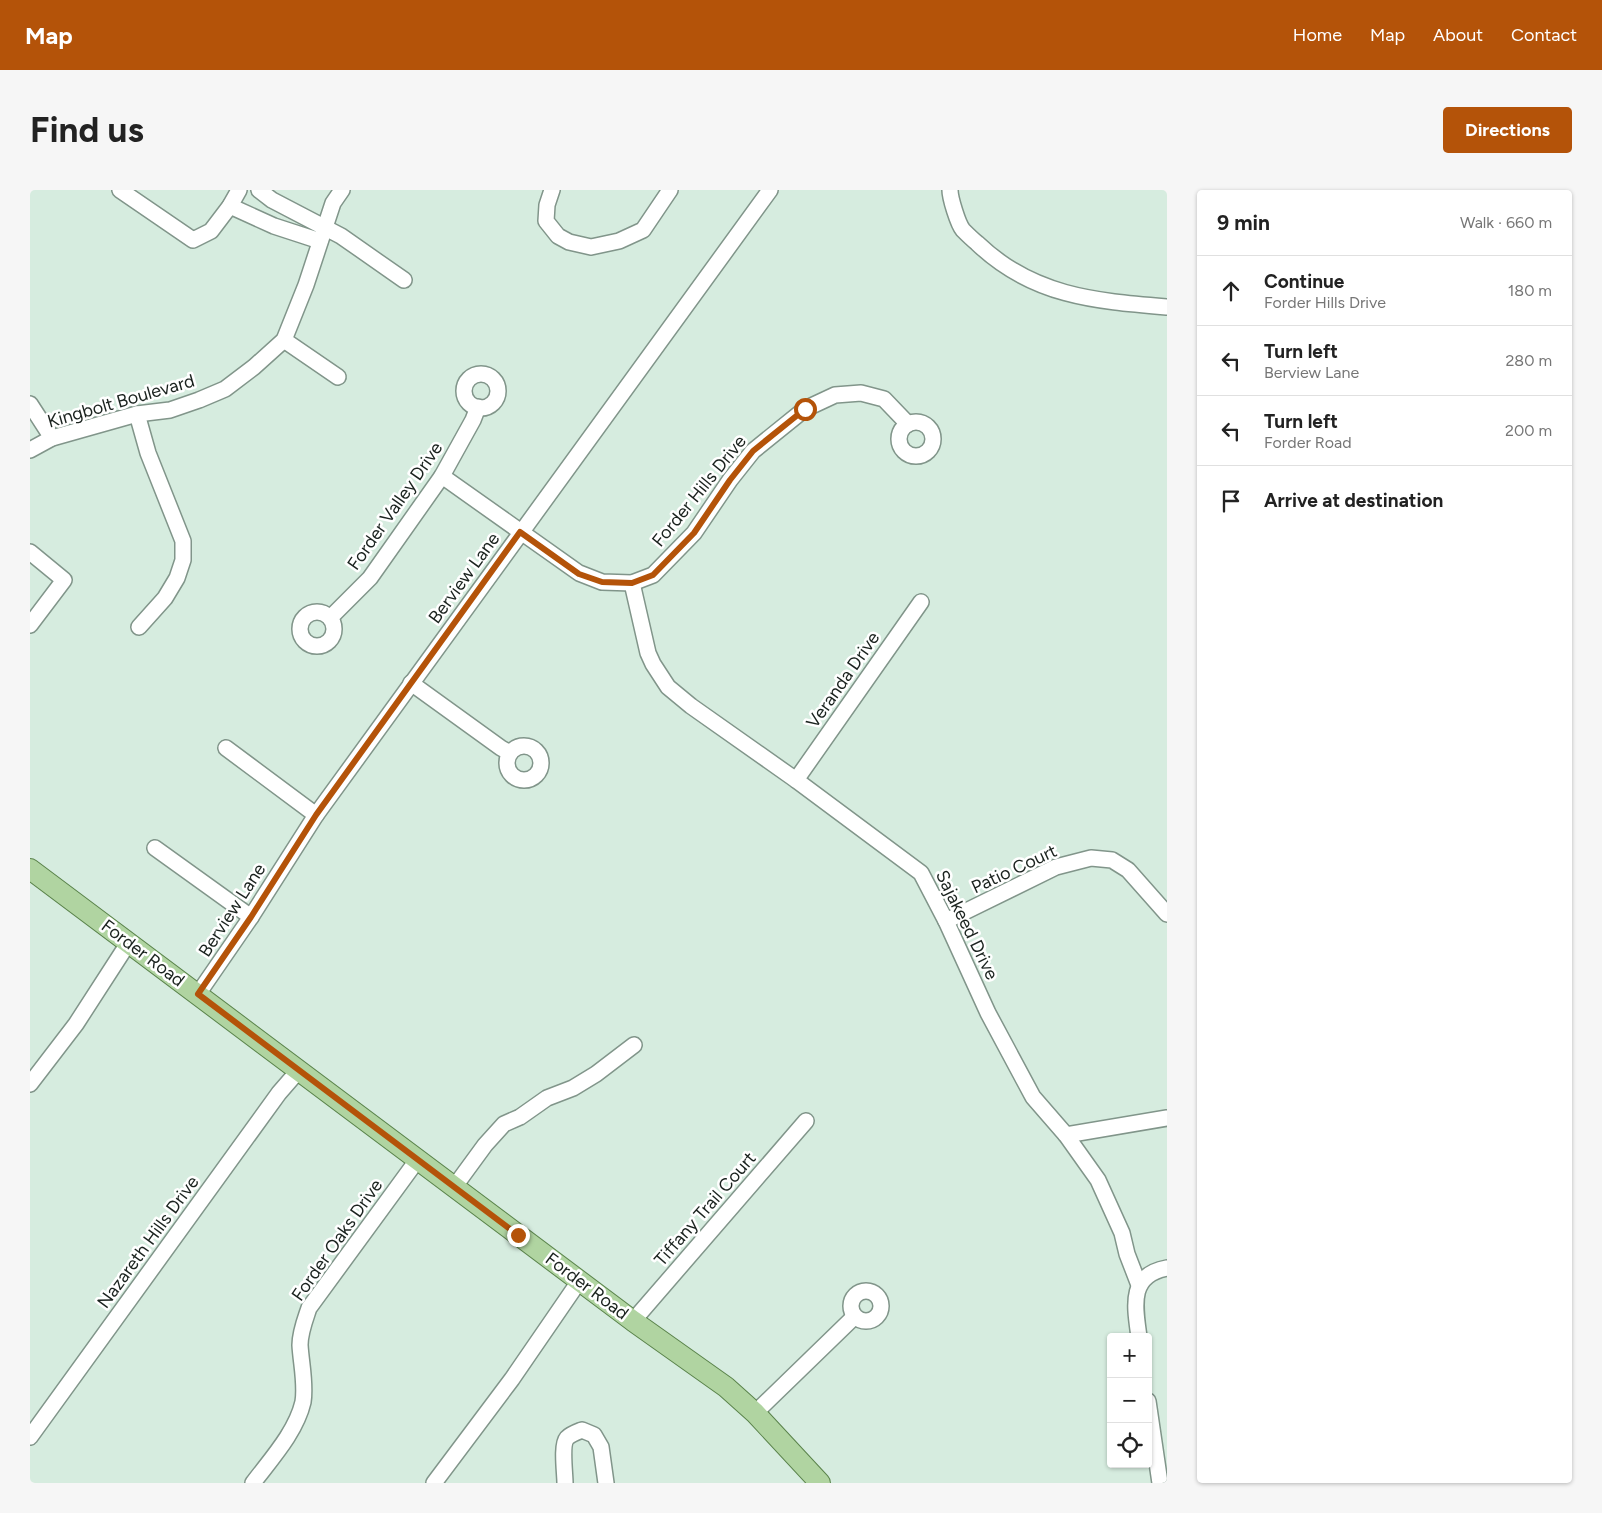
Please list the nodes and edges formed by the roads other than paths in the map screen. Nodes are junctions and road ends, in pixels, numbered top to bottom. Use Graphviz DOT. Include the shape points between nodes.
graph roads {
  1 [pos="120,190"];
  2 [pos="239,190"];
  3 [pos="259,190"];
  4 [pos="342,190"];
  5 [pos="552,190"];
  6 [pos="670,190"];
  7 [pos="770,190"];
  8 [pos="950,190"];
  9 [pos="230,206"];
  10 [pos="322,234"];
  11 [pos="404,280"];
  12 [pos="1167,307"];
  13 [pos="284,340"];
  14 [pos="338,377"];
  15 [pos="30,404"];
  16 [pos="478,407"];
  17 [pos="137,414"];
  18 [pos="908,424"];
  19 [pos="52,438"];
  20 [pos="30,450"];
  21 [pos="442,476"];
  22 [pos="520,532"];
  23 [pos="30,552"];
  24 [pos="632,583"];
  25 [pos="921,602"];
  26 [pos="330,618"];
  27 [pos="30,625"];
  28 [pos="140,627"];
  29 [pos="411,683"];
  30 [pos="226,748"];
  31 [pos="510,753"];
  32 [pos="796,780"];
  33 [pos="316,815"];
  34 [pos="155,848"];
  35 [pos="31,872"];
  36 [pos="1167,914"];
  37 [pos="251,917"];
  38 [pos="946,921"];
  39 [pos="129,942"];
  40 [pos="198,994"];
  41 [pos="634,1045"];
  42 [pos="300,1070"];
  43 [pos="30,1084"];
  44 [pos="1167,1118"];
  45 [pos="806,1121"];
  46 [pos="1066,1135"];
  47 [pos="418,1159"];
  48 [pos="455,1186"];
  49 [pos="1167,1268"];
  50 [pos="580,1280"];
  51 [pos="1139,1285"];
  52 [pos="854,1317"];
  53 [pos="633,1322"];
  54 [pos="1138,1333"];
  55 [pos="754,1414"];
  56 [pos="1152,1422"];
  57 [pos="30,1437"];
  58 [pos="1162,1473"];
  59 [pos="253,1483"];
  60 [pos="434,1483"];
  61 [pos="565,1483"];
  62 [pos="606,1483"];
  63 [pos="820,1483"];
  1 -- 9 [label="street" via="193,240 211,230"];
  2 -- 9 [label="street"];
  3 -- 10 [label="street"];
  4 -- 10 [label="street, Kingbolt Boulevard" via="333,203"];
  5 -- 6 [label="street" via="546,221 558,236 591,247 619,241 643,230"];
  7 -- 22 [label="street, Berview Lane"];
  8 -- 12 [label="street" via="961,228 990,256 1031,282 1103,302"];
  9 -- 10 [label="street" via="274,226"];
  10 -- 11 [label="street" via="341,236"];
  10 -- 13 [label="street, Kingbolt Boulevard"];
  13 -- 14 [label="street"];
  13 -- 17 [label="street, Kingbolt Boulevard" via="224,389 170,410"];
  15 -- 19 [label="street"];
  16 -- 21 [label="street, Forder Valley Drive"];
  17 -- 19 [label="street, Kingbolt Boulevard"];
  17 -- 28 [label="street" via="148,453 182,542 177,578"];
  18 -- 24 [label="street, Forder Hills Drive" via="884,399 861,393 835,395 805,409 753,451 694,533 653,575"];
  19 -- 20 [label="street, Kingbolt Boulevard"];
  21 -- 22 [label="street, Forder Hills Drive"];
  21 -- 26 [label="street, Forder Valley Drive" via="370,578"];
  22 -- 24 [label="street, Forder Hills Drive" via="579,574 602,582"];
  22 -- 29 [label="street, Berview Lane"];
  23 -- 27 [label="street" via="64,580"];
  24 -- 32 [label="street, Sajakeed Drive" via="648,653 668,687"];
  25 -- 32 [label="street, Veranda Drive"];
  29 -- 31 [label="street"];
  29 -- 33 [label="street, Berview Lane"];
  30 -- 33 [label="street"];
  32 -- 38 [label="street, Sajakeed Drive" via="921,873"];
  33 -- 37 [label="street, Berview Lane"];
  34 -- 37 [label="street"];
  35 -- 39 [label="main road, Forder Road"];
  36 -- 38 [label="street, Patio Court" via="1128,870 1112,860 1091,858 1056,867"];
  37 -- 40 [label="street, Berview Lane"];
  38 -- 46 [label="street, Sajakeed Drive" via="988,1013 1033,1097"];
  39 -- 40 [label="main road, Forder Road"];
  39 -- 43 [label="street" via="76,1024"];
  40 -- 42 [label="main road, Forder Road"];
  41 -- 48 [label="street" via="573,1088 547,1098 504,1124"];
  42 -- 47 [label="main road, Forder Road"];
  42 -- 57 [label="street, Nazareth Hills Drive" via="279,1093"];
  44 -- 46 [label="street"];
  45 -- 53 [label="street, Tiffany Trail Court"];
  46 -- 51 [label="street, Sajakeed Drive" via="1098,1180 1112,1207"];
  47 -- 48 [label="main road, Forder Road"];
  47 -- 59 [label="street, Forder Oaks Drive" via="309,1308 300,1344 303,1400 298,1416"];
  48 -- 50 [label="main road, Forder Road"];
  49 -- 51 [label="street" via="1151,1272"];
  50 -- 53 [label="main road, Forder Road"];
  50 -- 60 [label="street"];
  51 -- 54 [label="street" via="1135,1305"];
  52 -- 55 [label="street"];
  53 -- 55 [label="main road, Forder Road" via="726,1387"];
  55 -- 63 [label="main road, Forder Road"];
  56 -- 58 [label="street"];
  61 -- 62 [label="street" via="565,1440 582,1430 594,1435 601,1447"];
}
